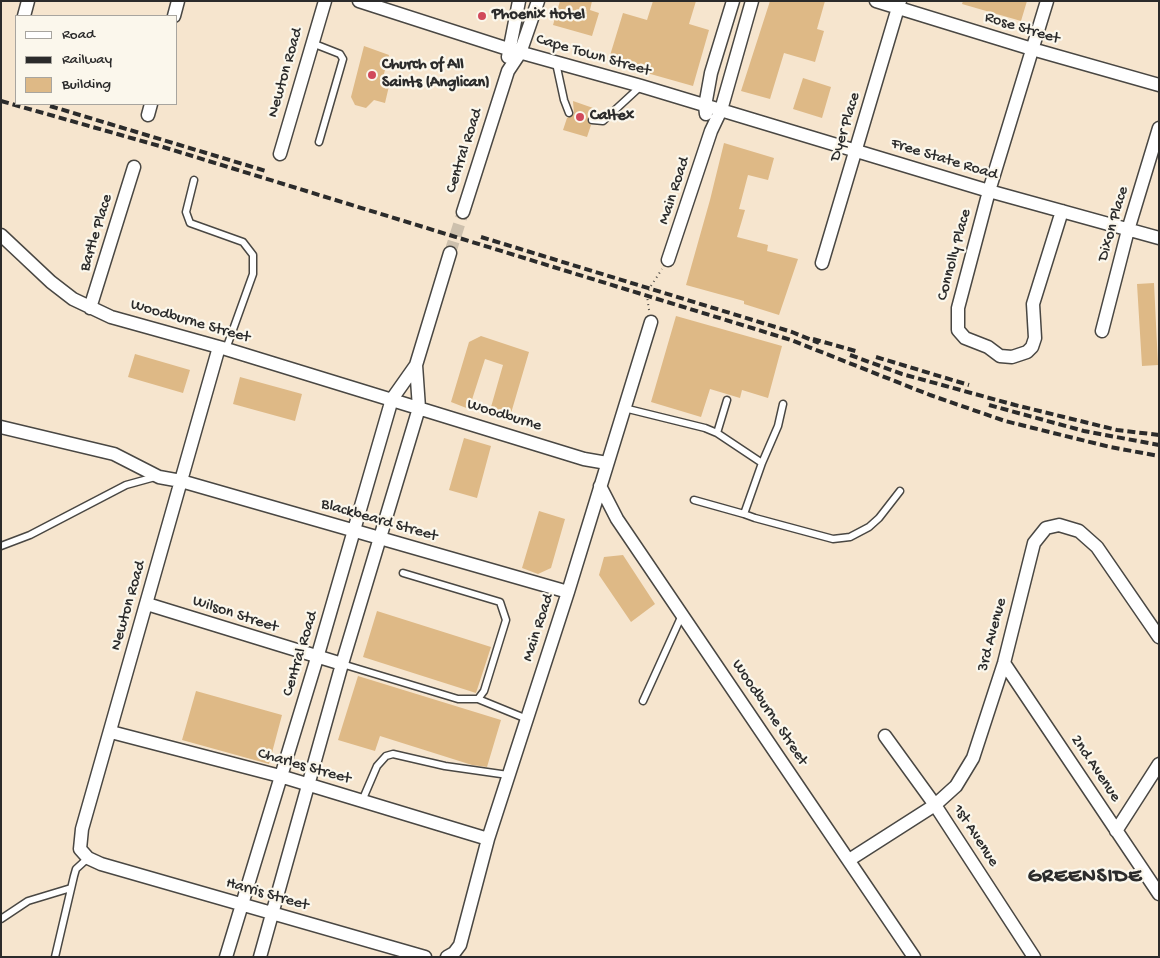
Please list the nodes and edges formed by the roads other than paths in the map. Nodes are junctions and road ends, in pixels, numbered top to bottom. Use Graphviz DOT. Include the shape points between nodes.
graph roads {
  1 [pos="28,1"];
  2 [pos="178,1"];
  3 [pos="325,1"];
  4 [pos="359,1"];
  5 [pos="519,1"];
  6 [pos="538,1"];
  7 [pos="732,1"];
  8 [pos="752,1"];
  9 [pos="876,1"];
  10 [pos="1047,1"];
  11 [pos="899,4"];
  12 [pos="24,15"];
  13 [pos="174,15"];
  14 [pos="312,43"];
  15 [pos="1032,49"];
  16 [pos="514,51"];
  17 [pos="556,63"];
  18 [pos="1159,85"];
  19 [pos="642,86"];
  20 [pos="705,106"];
  21 [pos="721,110"];
  22 [pos="569,113"];
  23 [pos="592,120"];
  24 [pos="1159,128"];
  25 [pos="711,130"];
  26 [pos="319,142"];
  27 [pos="856,151"];
  28 [pos="280,154"];
  29 [pos="134,167"];
  30 [pos="194,180"];
  31 [pos="989,191"];
  32 [pos="1062,211"];
  33 [pos="463,212"];
  34 [pos="1128,230"];
  35 [pos="1,235"];
  36 [pos="1159,238"];
  37 [pos="450,253"];
  38 [pos="668,260"];
  39 [pos="822,263"];
  40 [pos="90,308"];
  41 [pos="651,322"];
  42 [pos="1102,331"];
  43 [pos="223,348"];
  44 [pos="416,365"];
  45 [pos="392,399"];
  46 [pos="727,400"];
  47 [pos="783,404"];
  48 [pos="419,408"];
  49 [pos="624,408"];
  50 [pos="1,427"];
  51 [pos="717,433"];
  52 [pos="762,463"];
  53 [pos="607,464"];
  54 [pos="159,477"];
  55 [pos="181,481"];
  56 [pos="600,486"];
  57 [pos="900,491"];
  58 [pos="694,500"];
  59 [pos="744,514"];
  60 [pos="353,531"];
  61 [pos="380,539"];
  62 [pos="1,546"];
  63 [pos="403,573"];
  64 [pos="568,592"];
  65 [pos="147,604"];
  66 [pos="683,614"];
  67 [pos="1159,637"];
  68 [pos="317,658"];
  69 [pos="1004,662"];
  70 [pos="342,664"];
  71 [pos="478,698"];
  72 [pos="643,701"];
  73 [pos="527,719"];
  74 [pos="111,732"];
  75 [pos="885,736"];
  76 [pos="1159,764"];
  77 [pos="508,775"];
  78 [pos="280,776"];
  79 [pos="308,784"];
  80 [pos="362,801"];
  81 [pos="935,805"];
  82 [pos="1116,831"];
  83 [pos="488,839"];
  84 [pos="88,858"];
  85 [pos="849,860"];
  86 [pos="71,888"];
  87 [pos="1159,894"];
  88 [pos="240,904"];
  89 [pos="273,913"];
  90 [pos="1,919"];
  91 [pos="55,957"];
  92 [pos="226,957"];
  93 [pos="260,957"];
  94 [pos="425,957"];
  95 [pos="447,957"];
  96 [pos="914,957"];
  97 [pos="1034,957"];
  1 -- 12 [label="street"];
  2 -- 13 [label="street"];
  3 -- 14 [label="street, Newton Road"];
  4 -- 16 [label="street, Cape Town Street"];
  5 -- 16 [label="street, Central Road"];
  6 -- 16 [label="street, Central Road"];
  7 -- 20 [label="street"];
  8 -- 21 [label="street, Main Road"];
  9 -- 11 [label="street, Rose Street"];
  10 -- 15 [label="street, Connolly Place"];
  11 -- 15 [label="street, Rose Street"];
  11 -- 27 [label="street, Dyer Place"];
  14 -- 26 [label="lane" via="340,54 343,59"];
  14 -- 28 [label="street, Newton Road"];
  15 -- 18 [label="street, Rose Street"];
  15 -- 31 [label="street, Connolly Place"];
  16 -- 17 [label="street, Cape Town Street"];
  16 -- 33 [label="street, Central Road"];
  17 -- 19 [label="street, Cape Town Street"];
  17 -- 22 [label="lane"];
  19 -- 20 [label="street, Cape Town Street"];
  19 -- 23 [label="lane" via="603,121"];
  20 -- 21 [label="street, Cape Town Street"];
  20 -- 25 [label="street"];
  21 -- 25 [label="street, Main Road"];
  21 -- 27 [label="street, Free State Road"];
  24 -- 34 [label="street, Dixon Place"];
  25 -- 38 [label="street, Main Road"];
  27 -- 31 [label="street, Free State Road"];
  27 -- 39 [label="street, Dyer Place"];
  29 -- 40 [label="street, Bartle Place"];
  30 -- 43 [label="lane" via="186,212 190,223 243,242 253,255 255,265"];
  31 -- 32 [label="street, Free State Road"];
  31 -- 32 [label="street, Connolly Place" via="958,308 957,324 965,338 988,347 1000,356 1012,358 1027,352 1036,338 1034,304"];
  32 -- 34 [label="street, Free State Road"];
  34 -- 36 [label="street, Free State Road"];
  34 -- 42 [label="street, Dixon Place"];
  35 -- 40 [label="street, Woodburne Street" via="50,282"];
  37 -- 44 [label="street, Central Road"];
  40 -- 43 [label="street, Woodburne Street"];
  41 -- 49 [label="street, Main Road"];
  43 -- 45 [label="street, Woodburne Street"];
  43 -- 55 [label="street, Newton Road"];
  44 -- 45 [label="street, Central Road"];
  44 -- 48 [label="street, Central Road"];
  45 -- 48 [label="street, Woodburne"];
  45 -- 60 [label="street, Central Road"];
  46 -- 51 [label="lane"];
  47 -- 52 [label="lane" via="778,426"];
  48 -- 53 [label="street, Woodburne"];
  48 -- 61 [label="street, Central Road"];
  49 -- 51 [label="lane"];
  49 -- 53 [label="street, Main Road"];
  50 -- 54 [label="street, Blackbeard Street" via="114,454"];
  51 -- 52 [label="lane"];
  52 -- 59 [label="lane"];
  53 -- 56 [label="street, Main Road"];
  54 -- 55 [label="street, Blackbeard Street"];
  54 -- 62 [label="lane" via="126,485 30,535"];
  55 -- 60 [label="street, Blackbeard Street"];
  55 -- 65 [label="street, Newton Road"];
  56 -- 64 [label="street, Main Road"];
  56 -- 66 [label="street, Woodburne Street" via="617,519"];
  57 -- 59 [label="lane" via="880,518 850,537 832,539"];
  58 -- 59 [label="lane"];
  60 -- 61 [label="street, Blackbeard Street"];
  60 -- 68 [label="street, Central Road"];
  61 -- 64 [label="street, Blackbeard Street"];
  61 -- 70 [label="street, Central Road"];
  63 -- 71 [label="lane" via="500,602 506,620 484,690"];
  64 -- 73 [label="street, Main Road"];
  65 -- 68 [label="street, Wilson Street"];
  65 -- 74 [label="street, Newton Road"];
  66 -- 72 [label="lane"];
  66 -- 85 [label="street, Woodburne Street"];
  67 -- 69 [label="street, 3rd Avenue" via="1097,547 1080,531 1059,525 1046,528 1034,543"];
  68 -- 70 [label="street, Wilson Street"];
  68 -- 78 [label="street, Central Road"];
  69 -- 81 [label="street, 3rd Avenue" via="973,758 956,786"];
  69 -- 82 [label="street, 2nd Avenue"];
  70 -- 71 [label="lane" via="458,699"];
  70 -- 79 [label="street, Central Road"];
  71 -- 73 [label="lane"];
  73 -- 77 [label="street, Main Road"];
  74 -- 78 [label="street, Charles Street"];
  74 -- 84 [label="street, Newton Road" via="79,838 80,849"];
  75 -- 81 [label="street, 1st Avenue"];
  76 -- 82 [label="street"];
  77 -- 80 [label="lane" via="393,754 386,756 377,766"];
  77 -- 83 [label="street, Main Road"];
  78 -- 79 [label="street, Charles Street"];
  78 -- 88 [label="street, Central Road"];
  79 -- 80 [label="street, Charles Street"];
  79 -- 89 [label="street, Central Road"];
  80 -- 83 [label="street, Charles Street"];
  81 -- 85 [label="street, 3rd Avenue"];
  81 -- 97 [label="street, 1st Avenue"];
  82 -- 87 [label="street, 2nd Avenue"];
  83 -- 95 [label="street, Main Road" via="460,945"];
  84 -- 86 [label="lane" via="76,869"];
  84 -- 88 [label="street, Harris Street"];
  85 -- 96 [label="street, Woodburne Street"];
  86 -- 90 [label="lane" via="28,901"];
  86 -- 91 [label="lane"];
  88 -- 89 [label="street, Harris Street"];
  88 -- 92 [label="street, Central Road"];
  89 -- 93 [label="street, Central Road"];
  89 -- 94 [label="street, Harris Street"];
}
